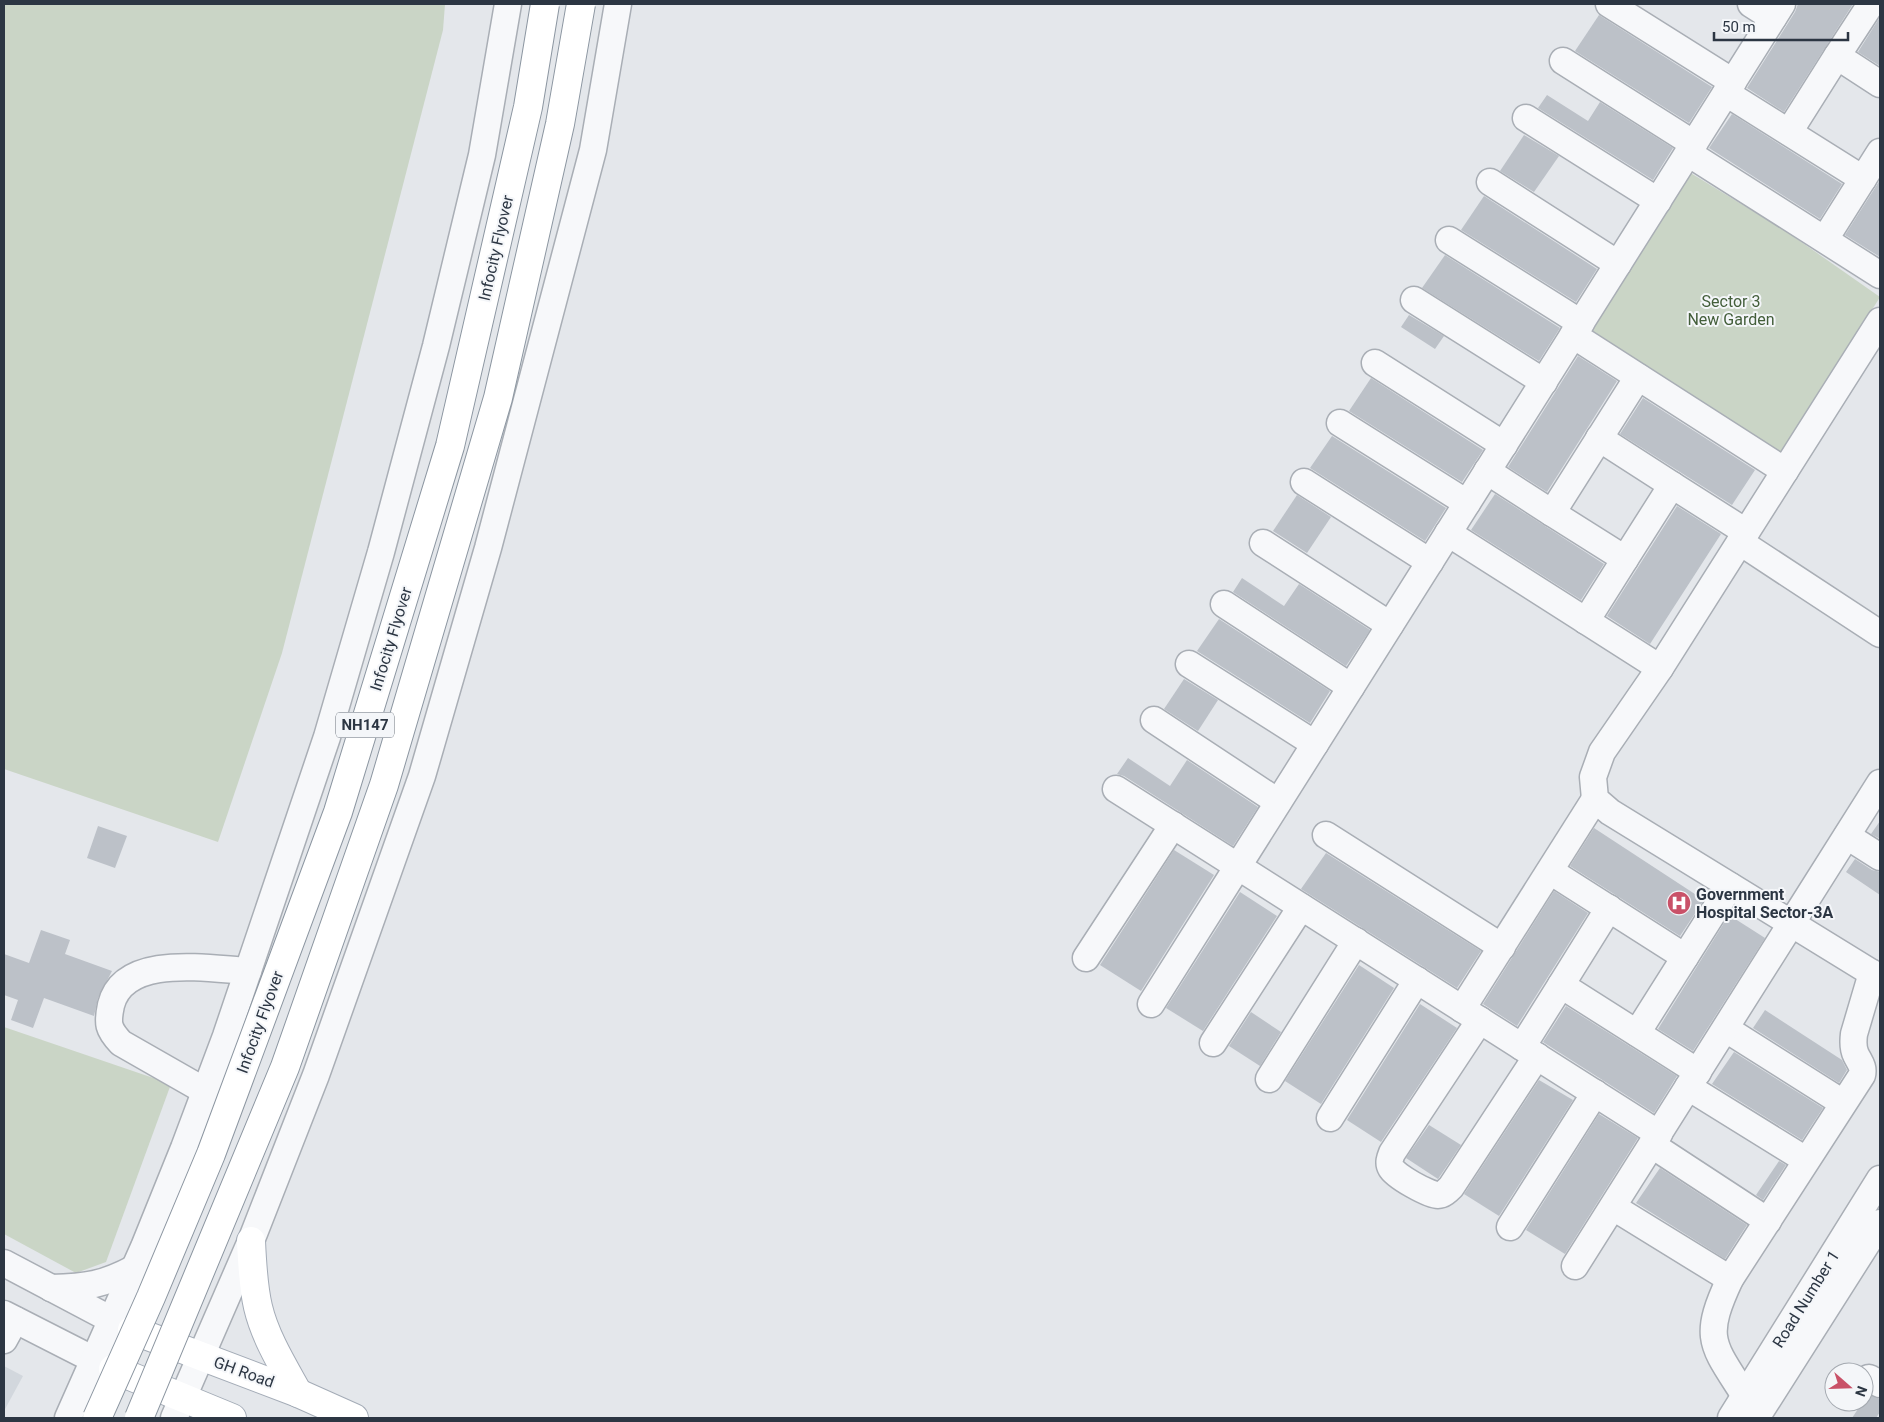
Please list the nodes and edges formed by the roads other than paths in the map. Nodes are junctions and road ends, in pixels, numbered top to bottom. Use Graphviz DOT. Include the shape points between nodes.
graph roads {
  1 [pos="508,4"];
  2 [pos="544,4"];
  3 [pos="582,4"];
  4 [pos="618,4"];
  5 [pos="1609,4"];
  6 [pos="1751,4"];
  7 [pos="1871,4"];
  8 [pos="1778,11"];
  9 [pos="1837,56"];
  10 [pos="1563,61"];
  11 [pos="1880,84"];
  12 [pos="1730,87"];
  13 [pos="1526,118"];
  14 [pos="1790,132"];
  15 [pos="1691,148"];
  16 [pos="1880,152"];
  17 [pos="1863,179"];
  18 [pos="1490,182"];
  19 [pos="1658,201"];
  20 [pos="1450,240"];
  21 [pos="1825,240"];
  22 [pos="1618,264"];
  23 [pos="1880,275"];
  24 [pos="1414,300"];
  25 [pos="1880,321"];
  26 [pos="1577,329"];
  27 [pos="1375,363"];
  28 [pos="1638,377"];
  29 [pos="1544,382"];
  30 [pos="1340,423"];
  31 [pos="1599,438"];
  32 [pos="1504,445"];
  33 [pos="1785,470"];
  34 [pos="1487,471"];
  35 [pos="1304,482"];
  36 [pos="1672,485"];
  37 [pos="1467,503"];
  38 [pos="1552,513"];
  39 [pos="1448,533"];
  40 [pos="1743,537"];
  41 [pos="1263,542"];
  42 [pos="1625,560"];
  43 [pos="1430,562"];
  44 [pos="1224,604"];
  45 [pos="1586,621"];
  46 [pos="1390,625"];
  47 [pos="1880,634"];
  48 [pos="1189,664"];
  49 [pos="1660,668"];
  50 [pos="1351,686"];
  51 [pos="1154,720"];
  52 [pos="1315,744"];
  53 [pos="1880,783"];
  54 [pos="1116,789"];
  55 [pos="1595,799"];
  56 [pos="1278,802"];
  57 [pos="1173,825"];
  58 [pos="1326,835"];
  59 [pos="1847,836"];
  60 [pos="1880,856"];
  61 [pos="1238,866"];
  62 [pos="1550,871"];
  63 [pos="1730,886"];
  64 [pos="1302,906"];
  65 [pos="1609,908"];
  66 [pos="1791,924"];
  67 [pos="1356,941"];
  68 [pos="1502,947"];
  69 [pos="1685,957"];
  70 [pos="1086,958"];
  71 [pos="248,971"];
  72 [pos="1876,975"];
  73 [pos="1418,980"];
  74 [pos="1561,985"];
  75 [pos="1151,1004"];
  76 [pos="1471,1014"];
  77 [pos="1726,1029"];
  78 [pos="1637,1033"];
  79 [pos="1213,1043"];
  80 [pos="1529,1051"];
  81 [pos="1269,1079"];
  82 [pos="1693,1080"];
  83 [pos="205,1091"];
  84 [pos="1596,1093"];
  85 [pos="1844,1103"];
  86 [pos="1330,1118"];
  87 [pos="1656,1140"];
  88 [pos="1806,1160"];
  89 [pos="1880,1179"];
  90 [pos="1613,1207"];
  91 [pos="1768,1221"];
  92 [pos="1880,1223"];
  93 [pos="1510,1227"];
  94 [pos="251,1241"];
  95 [pos="4,1263"];
  96 [pos="1575,1266"];
  97 [pos="135,1268"];
  98 [pos="1730,1279"];
  99 [pos="50,1288"];
  100 [pos="8,1325"];
  101 [pos="121,1326"];
  102 [pos="202,1357"];
  103 [pos="103,1365"];
  104 [pos="298,1392"];
  105 [pos="1750,1407"];
  106 [pos="178,1408"];
  107 [pos="68,1418"];
  108 [pos="97,1418"];
  109 [pos="138,1418"];
  110 [pos="232,1418"];
  111 [pos="354,1418"];
  112 [pos="1731,1418"];
  1 -- 71 [label="street" via="482,155 436,346 381,552 327,737"];
  2 -- 108 [label="main road, Infocity Flyover / NH147, bridge" via="528,107 450,446 338,812 211,1154"];
  3 -- 109 [label="main road, NH147, bridge" via="560,124 498,398 384,785 285,1067"];
  4 -- 94 [label="street" via="593,150 488,548 422,776 316,1075"];
  5 -- 12 [label="street"];
  6 -- 8 [label="street"];
  7 -- 9 [label="street"];
  8 -- 12 [label="street"];
  9 -- 11 [label="street"];
  9 -- 14 [label="street"];
  10 -- 15 [label="street"];
  12 -- 14 [label="street"];
  12 -- 15 [label="street"];
  13 -- 19 [label="street"];
  14 -- 17 [label="street"];
  15 -- 19 [label="street"];
  15 -- 21 [label="street"];
  16 -- 17 [label="street"];
  17 -- 21 [label="street"];
  18 -- 22 [label="street"];
  19 -- 22 [label="street"];
  20 -- 26 [label="street"];
  21 -- 23 [label="street"];
  22 -- 26 [label="street"];
  24 -- 29 [label="street"];
  25 -- 33 [label="street"];
  26 -- 28 [label="street"];
  26 -- 29 [label="street"];
  27 -- 32 [label="street"];
  28 -- 31 [label="street"];
  28 -- 33 [label="street"];
  29 -- 32 [label="street"];
  30 -- 37 [label="street"];
  31 -- 36 [label="street"];
  31 -- 38 [label="street"];
  32 -- 34 [label="street"];
  33 -- 40 [label="street"];
  34 -- 37 [label="street"];
  34 -- 38 [label="street"];
  35 -- 43 [label="street"];
  36 -- 40 [label="street"];
  36 -- 42 [label="street"];
  37 -- 39 [label="street"];
  38 -- 42 [label="street"];
  39 -- 43 [label="street"];
  39 -- 45 [label="street"];
  40 -- 47 [label="street"];
  40 -- 49 [label="street"];
  41 -- 46 [label="street"];
  42 -- 45 [label="street"];
  43 -- 46 [label="street"];
  44 -- 50 [label="street"];
  45 -- 49 [label="street"];
  46 -- 50 [label="street"];
  48 -- 52 [label="street"];
  49 -- 55 [label="street" via="1602,752 1593,777"];
  50 -- 52 [label="street"];
  51 -- 56 [label="street"];
  52 -- 56 [label="street"];
  53 -- 59 [label="street"];
  54 -- 57 [label="street"];
  55 -- 62 [label="street"];
  55 -- 63 [label="street" via="1610,812"];
  56 -- 61 [label="street"];
  57 -- 61 [label="street"];
  57 -- 70 [label="street"];
  58 -- 68 [label="street"];
  59 -- 60 [label="street"];
  59 -- 66 [label="street"];
  61 -- 64 [label="street"];
  61 -- 75 [label="street"];
  62 -- 65 [label="street"];
  62 -- 68 [label="street"];
  63 -- 66 [label="street"];
  63 -- 69 [label="street"];
  64 -- 67 [label="street"];
  64 -- 79 [label="street"];
  65 -- 69 [label="street"];
  65 -- 74 [label="street"];
  66 -- 72 [label="street"];
  66 -- 77 [label="street"];
  67 -- 73 [label="street"];
  67 -- 81 [label="street"];
  68 -- 76 [label="street"];
  69 -- 78 [label="street"];
  71 -- 83 [label="street"];
  71 -- 83 [label="street" via="165,967 131,978 113,1000 108,1020 111,1033 121,1043"];
  72 -- 85 [label="street" via="1854,1034 1853,1043 1863,1070"];
  73 -- 76 [label="street"];
  73 -- 86 [label="street"];
  74 -- 78 [label="street"];
  74 -- 80 [label="street"];
  76 -- 80 [label="street"];
  76 -- 80 [label="street" via="1392,1153 1389,1163 1397,1174 1436,1196 1451,1188"];
  77 -- 82 [label="street"];
  77 -- 85 [label="street"];
  78 -- 82 [label="street"];
  80 -- 84 [label="street"];
  82 -- 87 [label="street"];
  82 -- 88 [label="street"];
  83 -- 97 [label="street"];
  84 -- 87 [label="street"];
  84 -- 93 [label="street"];
  85 -- 88 [label="street"];
  87 -- 90 [label="street"];
  87 -- 91 [label="street"];
  88 -- 91 [label="street"];
  89 -- 105 [label="street, Road Number 1"];
  90 -- 96 [label="street"];
  90 -- 98 [label="street"];
  91 -- 98 [label="street"];
  92 -- 105 [label="street, Road Number 1"];
  94 -- 102 [label="street"];
  94 -- 104 [label="main road" via="258,1308 276,1353"];
  95 -- 99 [label="street"];
  97 -- 99 [label="street" via="101,1284"];
  97 -- 101 [label="street"];
  98 -- 105 [label="street" via="1718,1306 1714,1340 1717,1352"];
  99 -- 101 [label="street"];
  100 -- 103 [label="street"];
  101 -- 102 [label="main road, GH Road"];
  101 -- 103 [label="street"];
  102 -- 104 [label="main road, GH Road"];
  102 -- 106 [label="street"];
  103 -- 106 [label="main road"];
  103 -- 107 [label="street"];
  104 -- 111 [label="main road, GH Road"];
  105 -- 112 [label="street, Road Number 1"];
  106 -- 110 [label="main road"];
}
